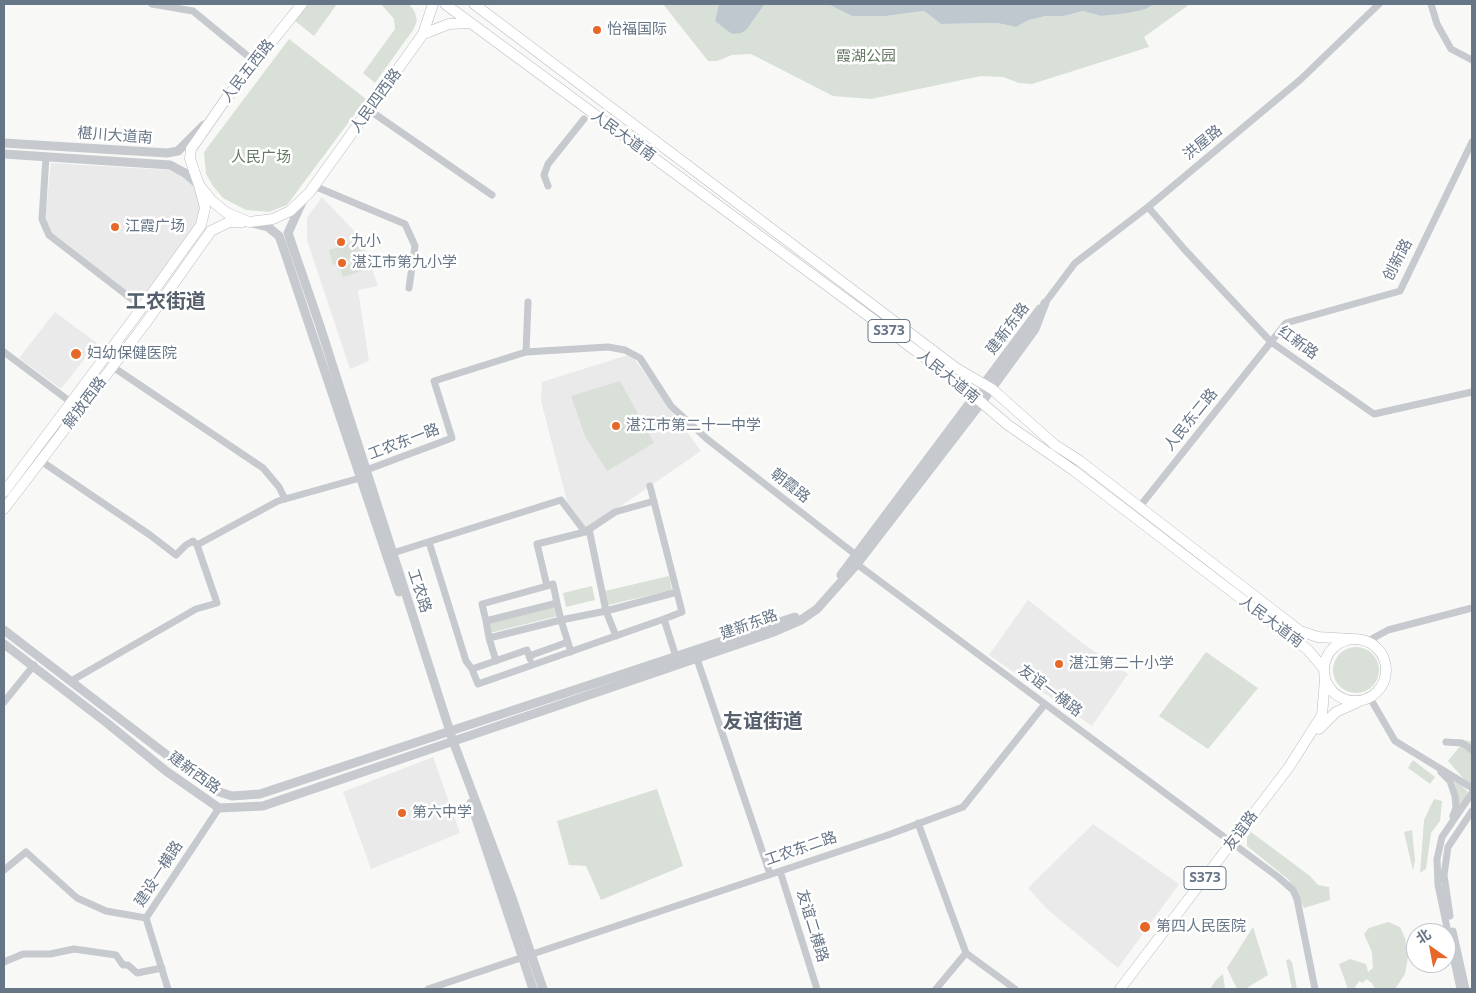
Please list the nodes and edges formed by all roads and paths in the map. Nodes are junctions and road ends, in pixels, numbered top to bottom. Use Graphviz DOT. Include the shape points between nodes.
graph roads {
  1 [pos="152,4"];
  2 [pos="302,4"];
  3 [pos="433,4"];
  4 [pos="445,4"];
  5 [pos="474,4"];
  6 [pos="1379,4"];
  7 [pos="1431,4"];
  8 [pos="470,23"];
  9 [pos="423,34"];
  10 [pos="1472,60"];
  11 [pos="255,62"];
  12 [pos="228,96"];
  13 [pos="369,110"];
  14 [pos="211,117"];
  15 [pos="584,120"];
  16 [pos="1472,142"];
  17 [pos="4,143"];
  18 [pos="4,154"];
  19 [pos="46,157"];
  20 [pos="200,185"];
  21 [pos="548,186"];
  22 [pos="308,193"];
  23 [pos="492,196"];
  24 [pos="1148,207"];
  25 [pos="249,222"];
  26 [pos="409,288"];
  27 [pos="528,302"];
  28 [pos="1045,303"];
  29 [pos="142,308"];
  30 [pos="1271,342"];
  31 [pos="4,352"];
  32 [pos="526,352"];
  33 [pos="113,367"];
  34 [pos="988,387"];
  35 [pos="1472,392"];
  36 [pos="978,401"];
  37 [pos="71,403"];
  38 [pos="80,409"];
  39 [pos="40,461"];
  40 [pos="362,474"];
  41 [pos="650,486"];
  42 [pos="4,492"];
  43 [pos="285,499"];
  44 [pos="654,501"];
  45 [pos="1139,506"];
  46 [pos="4,509"];
  47 [pos="1133,516"];
  48 [pos="587,531"];
  49 [pos="429,542"];
  50 [pos="197,545"];
  51 [pos="393,553"];
  52 [pos="855,560"];
  53 [pos="547,586"];
  54 [pos="677,592"];
  55 [pos="558,603"];
  56 [pos="1472,608"];
  57 [pos="606,611"];
  58 [pos="664,618"];
  59 [pos="561,620"];
  60 [pos="486,621"];
  61 [pos="4,630"];
  62 [pos="616,636"];
  63 [pos="490,638"];
  64 [pos="1351,639"];
  65 [pos="1368,641"];
  66 [pos="568,642"];
  67 [pos="4,644"];
  68 [pos="571,652"];
  69 [pos="529,656"];
  70 [pos="676,657"];
  71 [pos="697,659"];
  72 [pos="496,661"];
  73 [pos="34,665"];
  74 [pos="532,666"];
  75 [pos="472,668"];
  76 [pos="1324,669"];
  77 [pos="1325,680"];
  78 [pos="71,681"];
  79 [pos="1366,699"];
  80 [pos="4,702"];
  81 [pos="1045,704"];
  82 [pos="452,736"];
  83 [pos="1446,742"];
  84 [pos="1472,750"];
  85 [pos="1435,766"];
  86 [pos="1289,767"];
  87 [pos="1472,788"];
  88 [pos="1472,792"];
  89 [pos="219,808"];
  90 [pos="1472,812"];
  91 [pos="918,823"];
  92 [pos="1449,825"];
  93 [pos="1231,845"];
  94 [pos="4,870"];
  95 [pos="780,871"];
  96 [pos="770,874"];
  97 [pos="146,918"];
  98 [pos="966,954"];
  99 [pos="527,956"];
  100 [pos="4,962"];
  101 [pos="162,968"];
  102 [pos="168,989"];
  103 [pos="428,989"];
  104 [pos="533,989"];
  105 [pos="542,989"];
  106 [pos="817,989"];
  107 [pos="936,989"];
  108 [pos="1015,989"];
  109 [pos="1120,989"];
  110 [pos="1313,989"];
  111 [pos="1460,989"];
  112 [pos="1466,989"];
  1 -- 11 [label="street" via="193,11"];
  2 -- 11 [label="main road, 人民五西路"];
  3 -- 9 [label="main road, 人民四西路"];
  4 -- 8 [label="main road, 人民大道南 / S373"];
  5 -- 34 [label="main road, 人民大道南 / S373" via="956,368"];
  6 -- 24 [label="street, 洪屋路" via="1300,80"];
  7 -- 10 [label="street" via="1436,24 1451,49"];
  8 -- 9 [label="main road" via="449,24"];
  8 -- 36 [label="main road, 人民大道南 / S373" via="954,379"];
  9 -- 13 [label="main road, 人民四西路"];
  11 -- 12 [label="main road, 人民五西路"];
  12 -- 14 [label="street"];
  12 -- 20 [label="main road, 人民五西路" via="191,149 190,159"];
  13 -- 22 [label="main road, 人民四西路"];
  13 -- 23 [label="street"];
  14 -- 17 [label="street, 椹川大道南" via="178,151 167,153"];
  15 -- 21 [label="street" via="548,164 544,175"];
  16 -- 30 [label="street, 创新路" via="1400,291 1286,323"];
  18 -- 19 [label="street, 椹川大道南"];
  19 -- 20 [label="street, 椹川大道南" via="170,164"];
  19 -- 29 [label="street" via="42,219 50,235"];
  20 -- 25 [label="main road" via="218,208"];
  20 -- 29 [label="main road, 解放西路" via="206,208 201,225"];
  22 -- 25 [label="main road, 人民四西路" via="290,211 273,219"];
  22 -- 26 [label="street" via="405,224 414,246"];
  22 -- 40 [label="street, 工农路" via="288,233"];
  24 -- 28 [label="street, 洪屋路" via="1075,264"];
  24 -- 30 [label="street, 红新路"];
  25 -- 33 [label="main road, 解放西路" via="229,222 211,231"];
  25 -- 40 [label="street, 工农路" via="268,226 279,236"];
  27 -- 32 [label="street"];
  28 -- 34 [label="street, 建新东路" via="1035,329"];
  29 -- 37 [label="main road, 解放西路"];
  30 -- 35 [label="street, 红新路" via="1374,414"];
  30 -- 45 [label="street, 人民东二路"];
  31 -- 37 [label="street"];
  32 -- 40 [label="street, 工农东一路" via="434,381 452,438"];
  32 -- 52 [label="street, 朝霞路" via="608,347 625,350 640,358 671,406"];
  33 -- 38 [label="main road, 解放西路"];
  33 -- 43 [label="street" via="263,468"];
  34 -- 36 [label="street, 建新东路"];
  34 -- 45 [label="main road, 人民大道南 / S373" via="1055,444"];
  36 -- 47 [label="main road, 人民大道南 / S373"];
  36 -- 52 [label="street, 建新东路"];
  37 -- 38 [label="street"];
  37 -- 42 [label="main road, 解放西路"];
  38 -- 39 [label="main road, 解放西路"];
  39 -- 46 [label="main road, 解放西路"];
  39 -- 50 [label="street" via="176,555 186,544 193,541"];
  40 -- 43 [label="street"];
  40 -- 51 [label="street, 工农路"];
  40 -- 82 [label="street, 工农路"];
  41 -- 44 [label="street"];
  43 -- 50 [label="street"];
  44 -- 48 [label="street" via="615,512"];
  44 -- 54 [label="street"];
  45 -- 47 [label="street, 人民东二路"];
  45 -- 64 [label="main road, 人民大道南 / S373" via="1300,631 1318,637"];
  47 -- 76 [label="main road, 人民大道南 / S373" via="1308,650"];
  48 -- 49 [label="street" via="561,500"];
  48 -- 53 [label="street" via="537,544"];
  48 -- 57 [label="street"];
  49 -- 51 [label="street"];
  49 -- 75 [label="street" via="466,661"];
  50 -- 78 [label="street" via="217,603 196,609"];
  51 -- 82 [label="street, 工农路"];
  52 -- 70 [label="street, 建新东路" via="815,603 799,615"];
  52 -- 71 [label="street, 建新东路" via="817,609 801,620 771,634"];
  52 -- 81 [label="street, 友谊一横路"];
  53 -- 55 [label="street" via="553,584"];
  53 -- 60 [label="street" via="482,604"];
  54 -- 57 [label="street"];
  54 -- 58 [label="street" via="682,612"];
  55 -- 59 [label="street"];
  55 -- 60 [label="street"];
  56 -- 65 [label="street" via="1388,630"];
  57 -- 59 [label="street"];
  57 -- 62 [label="street"];
  58 -- 62 [label="street"];
  58 -- 70 [label="street"];
  59 -- 63 [label="street"];
  59 -- 66 [label="street"];
  60 -- 63 [label="street"];
  61 -- 78 [label="street, 建新西路"];
  62 -- 68 [label="street"];
  63 -- 72 [label="street"];
  64 -- 65 [label="main road, S373"];
  64 -- 76 [label="main road" via="1335,646 1325,660"];
  65 -- 79 [label="main road, S373" via="1383,655 1386,669 1384,684"];
  66 -- 68 [label="street"];
  66 -- 69 [label="street"];
  67 -- 73 [label="street, 建新西路"];
  68 -- 74 [label="street"];
  69 -- 72 [label="street" via="527,650"];
  69 -- 74 [label="street"];
  70 -- 82 [label="street, 建新东路"];
  71 -- 82 [label="street, 建新东路"];
  71 -- 96 [label="street"];
  72 -- 75 [label="street"];
  73 -- 80 [label="street"];
  73 -- 89 [label="street, 建新西路" via="166,771"];
  74 -- 75 [label="street" via="478,684"];
  76 -- 77 [label="main road, S373"];
  77 -- 79 [label="main road" via="1344,700"];
  77 -- 86 [label="main road, 友谊路 / S373" via="1322,715"];
  78 -- 82 [label="street, 建新西路" via="216,791 232,796 260,794"];
  79 -- 85 [label="street" via="1395,742"];
  79 -- 86 [label="main road, 友谊路 / S373" via="1342,709 1327,720"];
  81 -- 91 [label="street, 工农东二路" via="963,807"];
  81 -- 93 [label="street, 友谊一横路"];
  82 -- 89 [label="street, 建新西路" via="262,806"];
  82 -- 99 [label="street, 工农路"];
  83 -- 84 [label="street" via="1462,743"];
  85 -- 87 [label="street"];
  85 -- 92 [label="street" via="1450,781 1455,796 1456,808"];
  86 -- 93 [label="main road, 友谊路 / S373"];
  88 -- 92 [label="street"];
  89 -- 97 [label="street, 建设一横路"];
  90 -- 112 [label="street" via="1448,847 1444,874"];
  91 -- 95 [label="street, 工农东二路"];
  91 -- 98 [label="street"];
  92 -- 111 [label="street" via="1438,851 1438,884"];
  93 -- 109 [label="main road, 友谊路 / S373"];
  93 -- 110 [label="street, 友谊一横路" via="1290,892"];
  93 -- 110 [label="street, 友谊一横路" via="1278,876 1293,890 1298,899"];
  94 -- 97 [label="street" via="26,852 77,898 106,911"];
  95 -- 96 [label="street, 工农东二路"];
  95 -- 106 [label="street, 友谊二横路"];
  96 -- 99 [label="street, 工农东二路"];
  97 -- 101 [label="street, 建设一横路"];
  98 -- 107 [label="street"];
  98 -- 108 [label="street"];
  99 -- 103 [label="street, 工农东二路"];
  99 -- 104 [label="street, 工农路"];
  99 -- 105 [label="street, 工农路"];
  100 -- 101 [label="street" via="23,954 50,954 74,949 116,955 123,965 128,965 137,974"];
  101 -- 102 [label="street, 建设一横路"];
}
